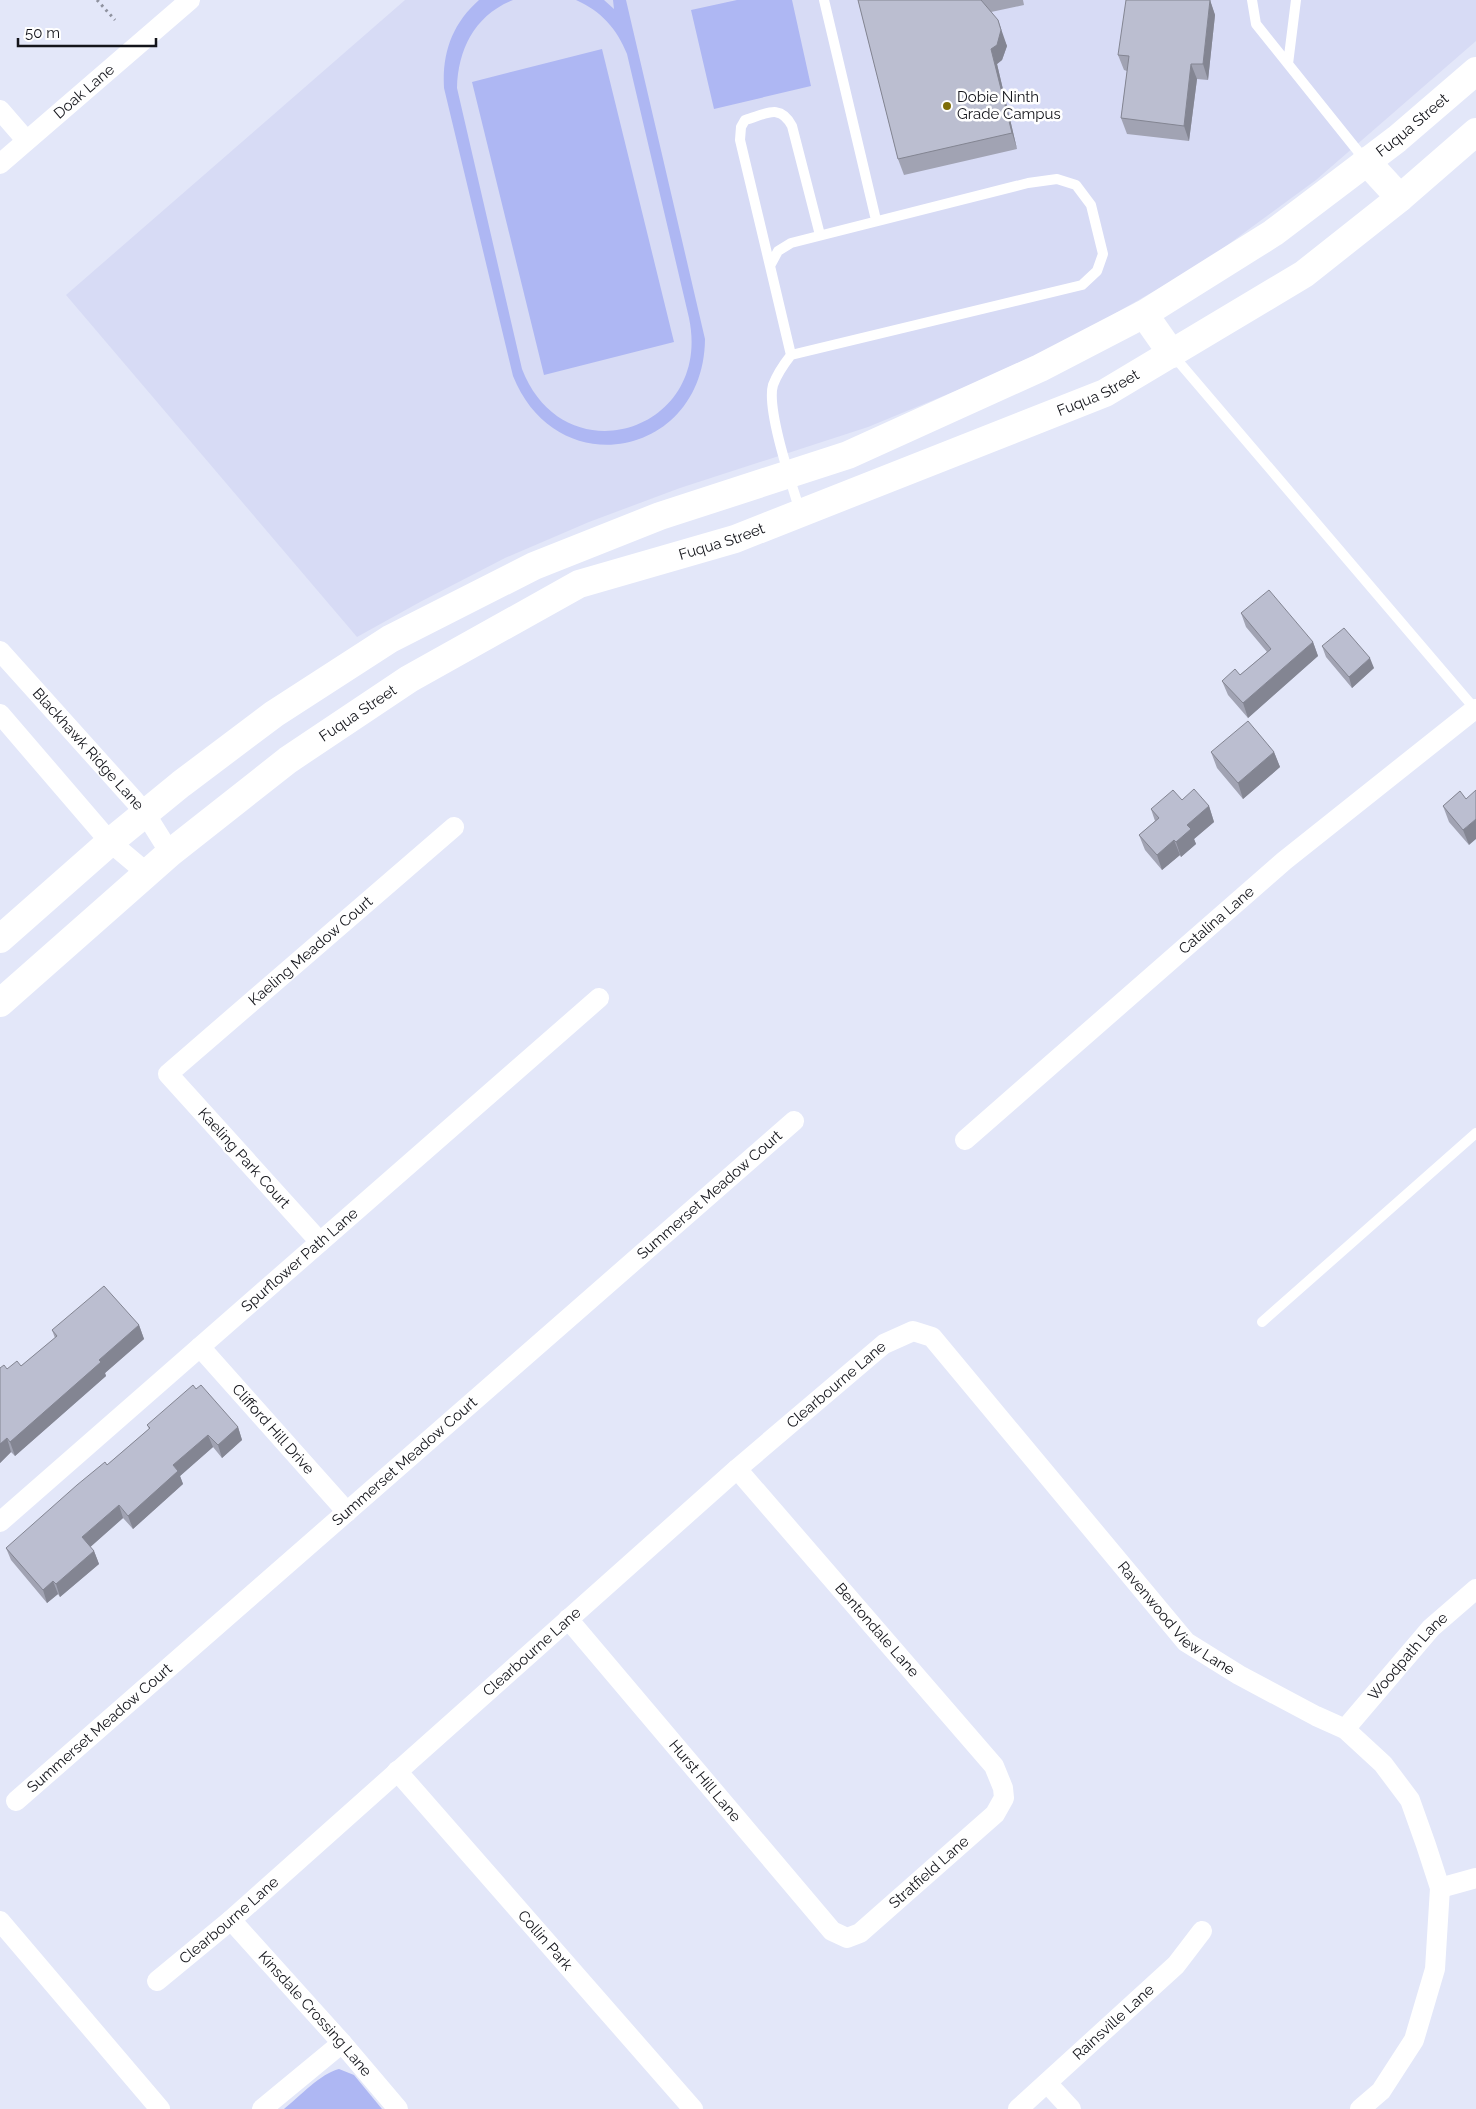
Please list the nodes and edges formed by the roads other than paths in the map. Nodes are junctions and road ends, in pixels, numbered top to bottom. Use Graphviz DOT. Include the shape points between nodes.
graph roads {
  1 [pos="190,0"];
  2 [pos="824,0"];
  3 [pos="1252,0"];
  4 [pos="1296,0"];
  5 [pos="1288,64"];
  6 [pos="1476,71"];
  7 [pos="0,110"];
  8 [pos="1476,132"];
  9 [pos="26,140"];
  10 [pos="1366,162"];
  11 [pos="0,164"];
  12 [pos="1400,198"];
  13 [pos="876,220"];
  14 [pos="820,235"];
  15 [pos="770,266"];
  16 [pos="1144,314"];
  17 [pos="1172,354"];
  18 [pos="791,355"];
  19 [pos="788,474"];
  20 [pos="800,513"];
  21 [pos="0,651"];
  22 [pos="1475,710"];
  23 [pos="0,714"];
  24 [pos="144,813"];
  25 [pos="454,827"];
  26 [pos="110,842"];
  27 [pos="170,853"];
  28 [pos="148,874"];
  29 [pos="0,939"];
  30 [pos="599,998"];
  31 [pos="0,1003"];
  32 [pos="168,1074"];
  33 [pos="794,1121"];
  34 [pos="1476,1134"];
  35 [pos="965,1140"];
  36 [pos="320,1242"];
  37 [pos="1262,1322"];
  38 [pos="913,1331"];
  39 [pos="200,1347"];
  40 [pos="737,1469"];
  41 [pos="346,1512"];
  42 [pos="0,1522"];
  43 [pos="1476,1590"];
  44 [pos="568,1619"];
  45 [pos="1346,1729"];
  46 [pos="397,1771"];
  47 [pos="1004,1798"];
  48 [pos="16,1801"];
  49 [pos="1476,1878"];
  50 [pos="1440,1888"];
  51 [pos="231,1920"];
  52 [pos="0,1921"];
  53 [pos="1202,1931"];
  54 [pos="847,1938"];
  55 [pos="157,1981"];
  56 [pos="342,2043"];
  57 [pos="1048,2083"];
  58 [pos="160,2109"];
  59 [pos="262,2109"];
  60 [pos="398,2109"];
  61 [pos="693,2109"];
  62 [pos="1018,2109"];
  63 [pos="1071,2109"];
  64 [pos="1360,2109"];
  1 -- 9 [label="street, Doak Lane"];
  2 -- 13 [label="lane"];
  3 -- 5 [label="lane" via="1256,24"];
  4 -- 5 [label="lane"];
  5 -- 10 [label="lane"];
  6 -- 10 [label="main road, Fuqua Street"];
  7 -- 9 [label="street"];
  8 -- 12 [label="main road, Fuqua Street"];
  9 -- 11 [label="street, Doak Lane"];
  10 -- 12 [label="main road"];
  10 -- 16 [label="main road, Fuqua Street" via="1273,234"];
  12 -- 17 [label="main road, Fuqua Street" via="1304,274"];
  13 -- 14 [label="lane"];
  13 -- 18 [label="lane" via="1028,183 1057,179 1076,185 1091,205 1102,254 1097,271 1082,285"];
  14 -- 15 [label="lane" via="791,243 778,251"];
  14 -- 15 [label="lane" via="792,126 786,116 776,111 745,120 740,140"];
  15 -- 18 [label="lane"];
  16 -- 17 [label="main road"];
  16 -- 19 [label="main road, Fuqua Street" via="1040,368 848,455"];
  17 -- 20 [label="main road, Fuqua Street" via="1105,392"];
  17 -- 22 [label="lane"];
  18 -- 19 [label="lane" via="773,386 772,408"];
  19 -- 20 [label="lane"];
  19 -- 24 [label="main road, Fuqua Street" via="660,516 534,566 390,639 274,714"];
  20 -- 27 [label="main road, Fuqua Street" via="735,538 579,584 409,679 288,760"];
  21 -- 24 [label="street, Blackhawk Ridge Lane"];
  22 -- 35 [label="street, Catalina Lane" via="1284,861"];
  23 -- 26 [label="street"];
  24 -- 26 [label="main road, Fuqua Street"];
  24 -- 27 [label="street, Blackhawk Ridge Lane"];
  25 -- 32 [label="street, Kaeling Meadow Court"];
  26 -- 28 [label="street"];
  26 -- 29 [label="main road, Fuqua Street"];
  27 -- 28 [label="main road, Fuqua Street"];
  28 -- 31 [label="main road, Fuqua Street"];
  30 -- 36 [label="street, Spurflower Path Lane"];
  32 -- 36 [label="street, Kaeling Park Court"];
  33 -- 41 [label="street, Summerset Meadow Court"];
  34 -- 37 [label="lane"];
  36 -- 39 [label="street, Spurflower Path Lane"];
  38 -- 40 [label="street, Clearbourne Lane" via="884,1344"];
  38 -- 45 [label="street, Ravenwood View Lane" via="932,1337 1186,1642 1239,1675"];
  39 -- 41 [label="street, Clifford Hill Drive"];
  39 -- 42 [label="street, Spurflower Path Lane"];
  40 -- 44 [label="street, Clearbourne Lane"];
  40 -- 47 [label="street, Bentondale Lane" via="994,1766"];
  41 -- 48 [label="street, Summerset Meadow Court"];
  43 -- 45 [label="street, Woodpath Lane" via="1431,1628"];
  44 -- 46 [label="street, Clearbourne Lane"];
  44 -- 54 [label="street, Hurst Hill Lane" via="832,1932"];
  45 -- 50 [label="street, Ravenwood View Lane" via="1383,1764 1410,1800"];
  46 -- 51 [label="street, Clearbourne Lane"];
  46 -- 61 [label="street, Collin Park"];
  47 -- 54 [label="street, Stratfield Lane" via="995,1814 860,1933"];
  49 -- 50 [label="street"];
  50 -- 64 [label="street" via="1435,1969 1414,2040 1381,2092"];
  51 -- 55 [label="street, Clearbourne Lane"];
  51 -- 56 [label="street, Kinsdale Crossing Lane"];
  52 -- 58 [label="street"];
  53 -- 57 [label="street, Rainsville Lane" via="1176,1965"];
  56 -- 59 [label="street"];
  56 -- 60 [label="street, Kinsdale Crossing Lane"];
  57 -- 62 [label="street, Rainsville Lane"];
  57 -- 63 [label="street"];
}
